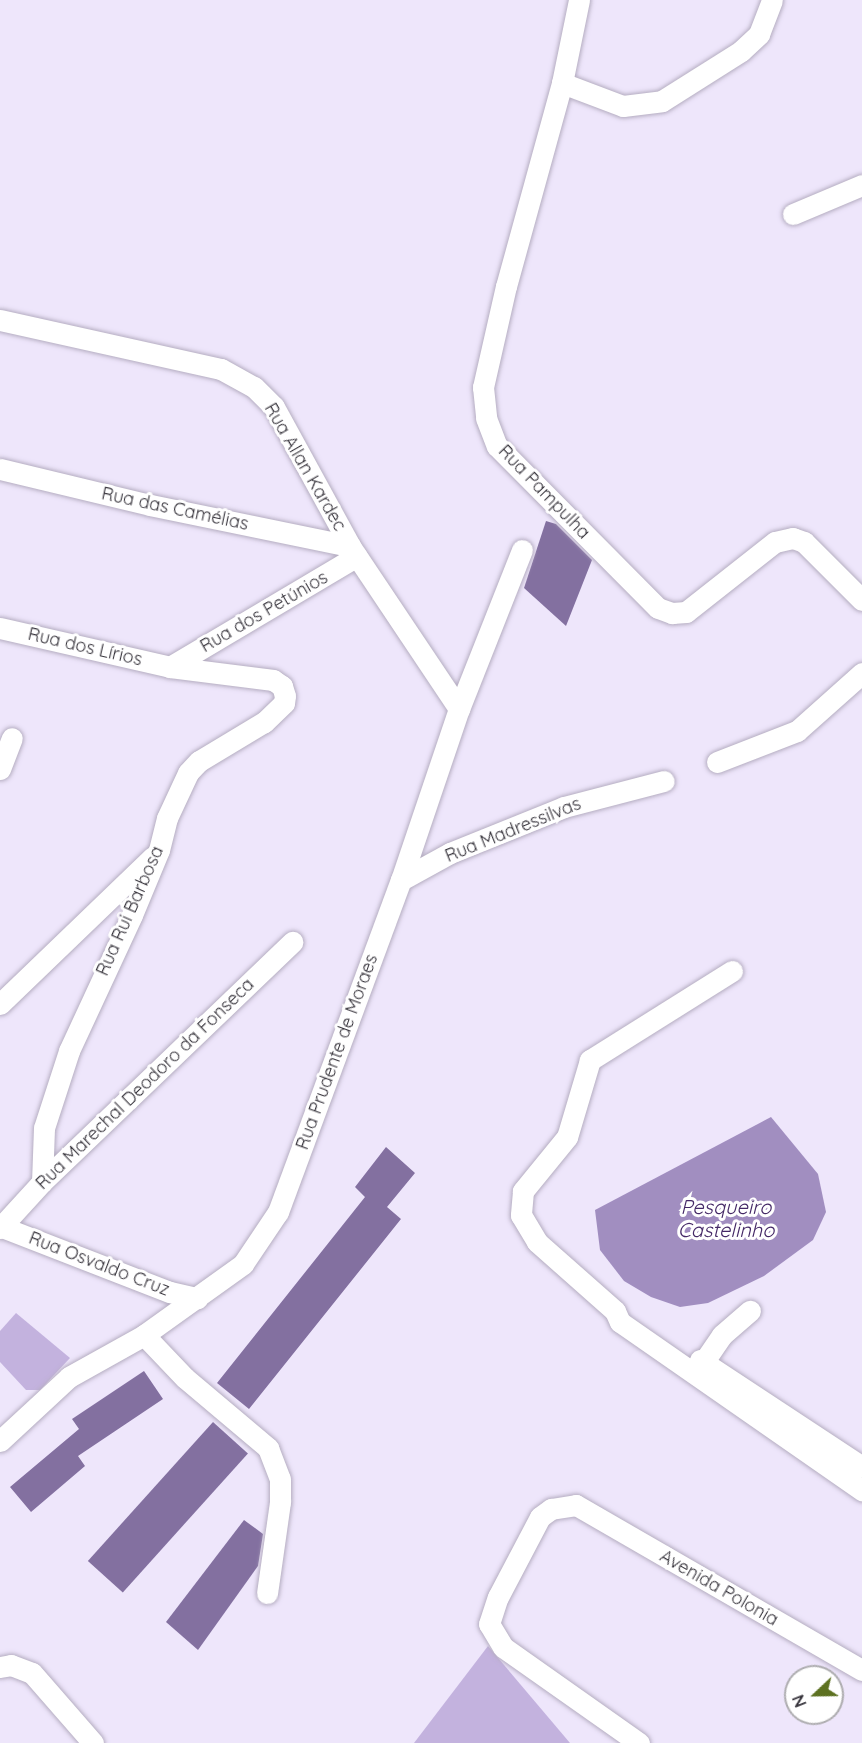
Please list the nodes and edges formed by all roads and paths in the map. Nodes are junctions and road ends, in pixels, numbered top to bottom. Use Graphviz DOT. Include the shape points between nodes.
graph roads {
  1 [pos="579,0"];
  2 [pos="772,0"];
  3 [pos="562,83"];
  4 [pos="862,185"];
  5 [pos="793,214"];
  6 [pos="0,320"];
  7 [pos="0,469"];
  8 [pos="522,550"];
  9 [pos="354,551"];
  10 [pos="862,600"];
  11 [pos="0,628"];
  12 [pos="170,667"];
  13 [pos="862,673"];
  14 [pos="459,709"];
  15 [pos="12,738"];
  16 [pos="717,762"];
  17 [pos="0,769"];
  18 [pos="664,781"];
  19 [pos="159,850"];
  20 [pos="401,879"];
  21 [pos="292,942"];
  22 [pos="732,971"];
  23 [pos="0,1004"];
  24 [pos="42,1182"];
  25 [pos="1,1228"];
  26 [pos="197,1298"];
  27 [pos="750,1311"];
  28 [pos="144,1335"];
  29 [pos="699,1367"];
  30 [pos="0,1441"];
  31 [pos="861,1482"];
  32 [pos="267,1593"];
  33 [pos="0,1667"];
  34 [pos="862,1670"];
  35 [pos="93,1743"];
  36 [pos="639,1743"];
  1 -- 3 [label="street, Rua Pampulha"];
  2 -- 3 [label="street" via="759,34 741,51 662,101 623,106"];
  3 -- 10 [label="street, Rua Pampulha" via="506,286 483,387 486,418 496,446 658,608 686,612 775,542 793,538 804,542"];
  4 -- 5 [label="street"];
  6 -- 9 [label="street, Rua Allan Kardec" via="221,369 254,387 274,407"];
  7 -- 9 [label="street, Rua das Camélias"];
  8 -- 14 [label="street, Rua Prudente de Moraes"];
  9 -- 12 [label="street, Rua dos Petúnios"];
  9 -- 14 [label="street, Rua Allan Kardec"];
  11 -- 12 [label="street, Rua dos Lírios"];
  12 -- 19 [label="street, Rua Rui Barbosa" via="273,680 282,686 284,703 264,722 200,761 188,773 167,818"];
  13 -- 16 [label="street" via="797,730"];
  14 -- 20 [label="street, Rua Prudente de Moraes"];
  15 -- 17 [label="street"];
  18 -- 20 [label="street, Rua Madressilvas" via="564,807 450,853"];
  19 -- 23 [label="street"];
  19 -- 24 [label="street, Rua Rui Barbosa" via="69,1051 44,1128"];
  20 -- 26 [label="street, Rua Prudente de Moraes" via="278,1212 243,1264"];
  21 -- 24 [label="street, Rua Marechal Deodoro da Fonseca"];
  22 -- 29 [label="street" via="590,1060 567,1137 523,1191 521,1215 537,1242 615,1311 620,1322"];
  24 -- 25 [label="street, Rua Marechal Deodoro da Fonseca"];
  25 -- 26 [label="street, Rua Osvaldo Cruz" via="170,1292"];
  26 -- 28 [label="street, Rua Prudente de Moraes"];
  27 -- 29 [label="street" via="722,1335"];
  28 -- 30 [label="street, Rua Prudente de Moraes" via="69,1377"];
  28 -- 32 [label="street" via="185,1378 268,1448 280,1479 280,1502"];
  29 -- 31 [label="street"];
  33 -- 35 [label="street" via="11,1665 32,1673"];
  34 -- 36 [label="street, Avenida Polonia" via="576,1505 551,1509 540,1517 498,1597 489,1624 503,1647"];
}
